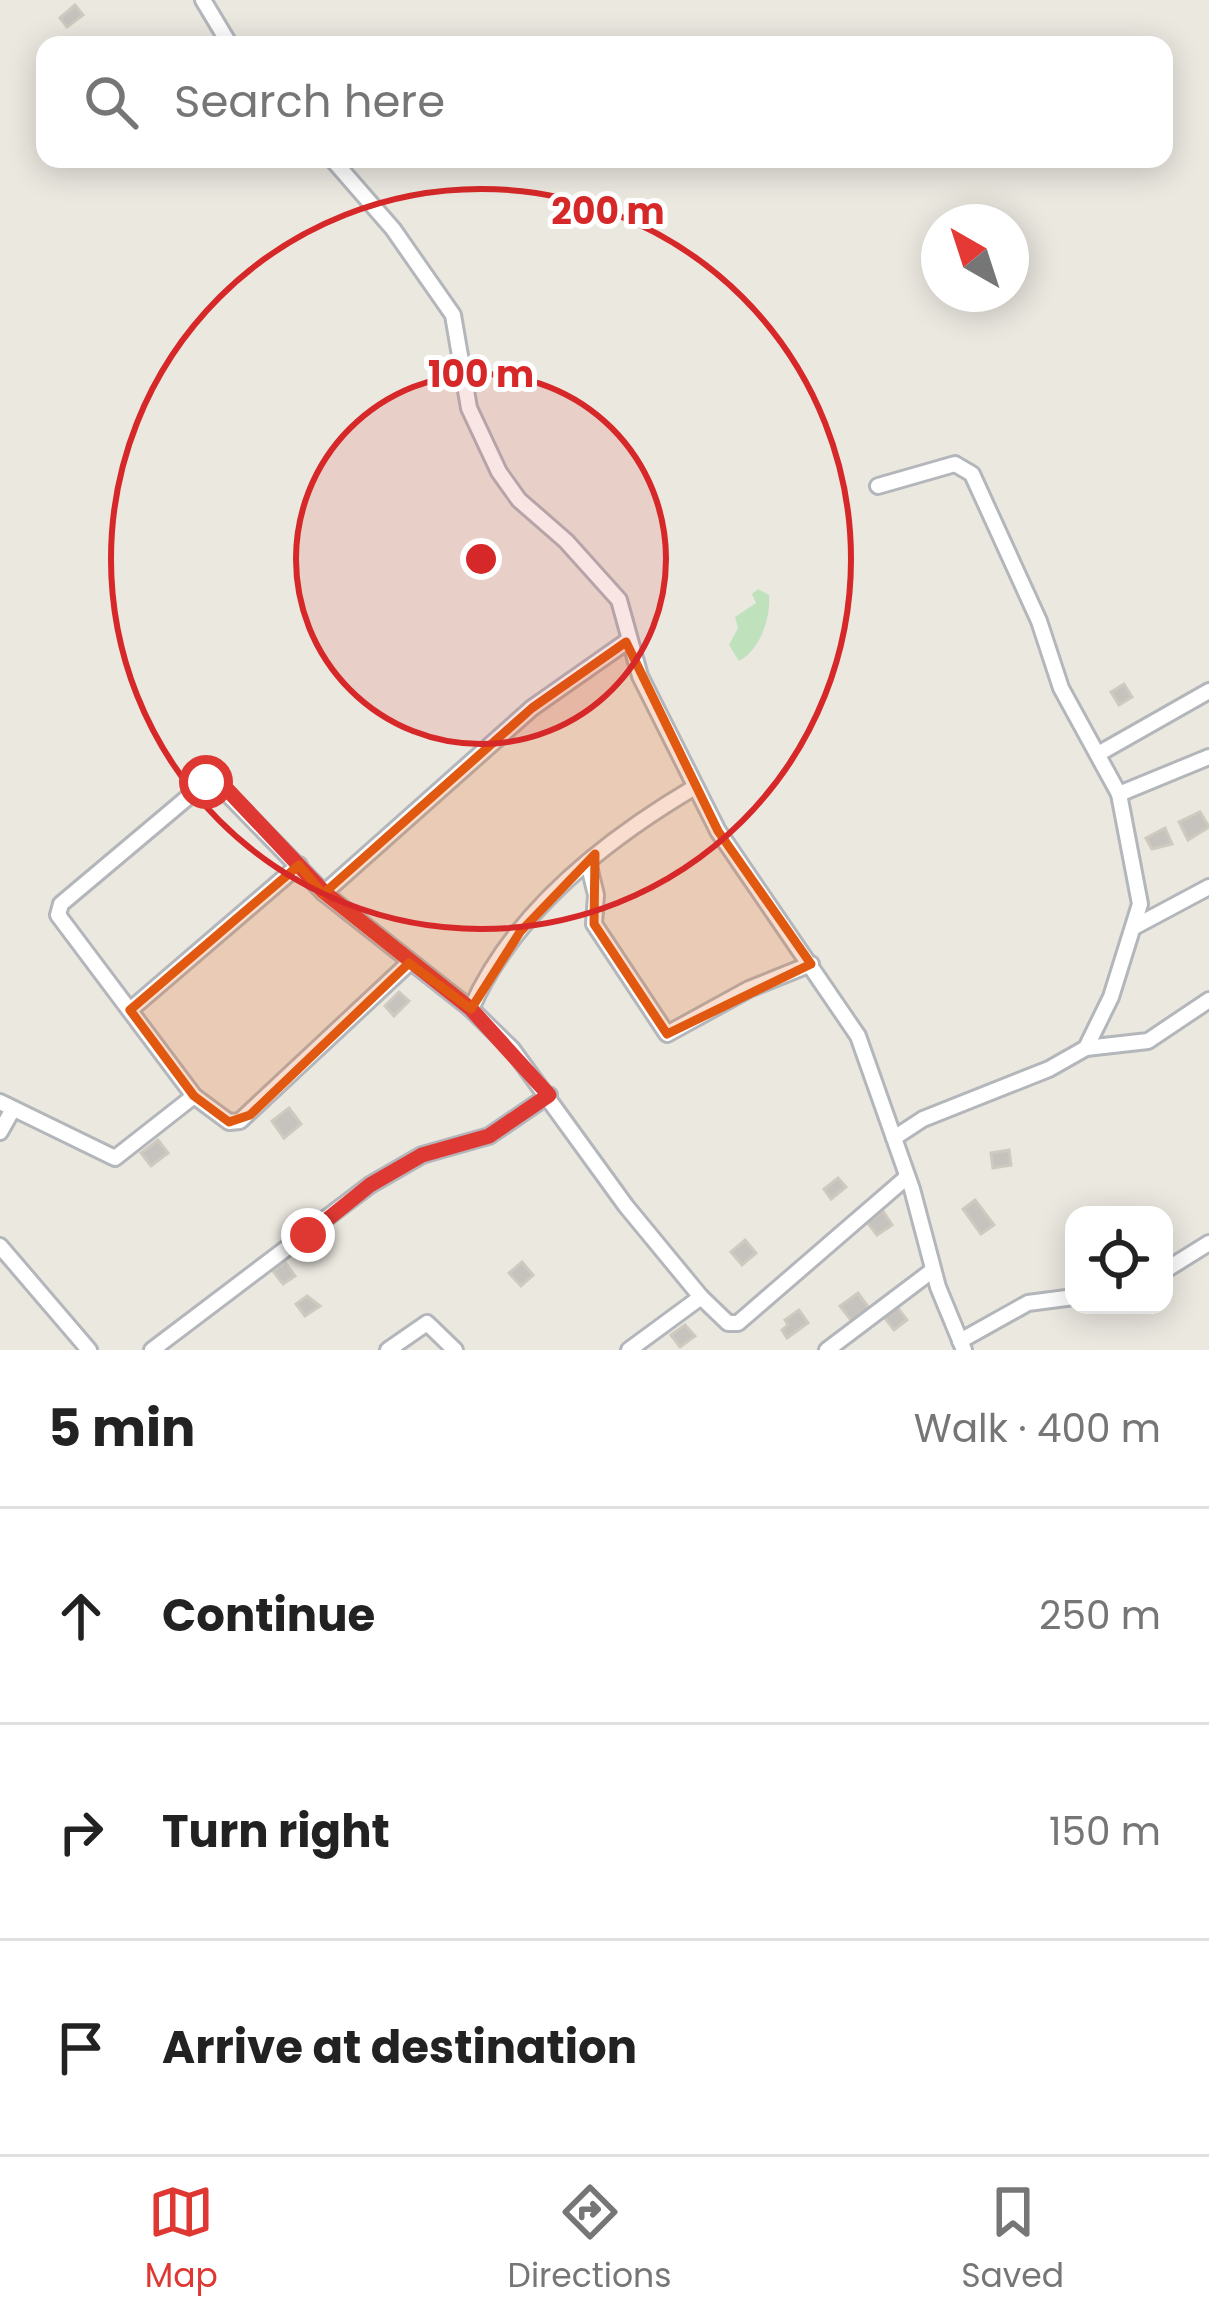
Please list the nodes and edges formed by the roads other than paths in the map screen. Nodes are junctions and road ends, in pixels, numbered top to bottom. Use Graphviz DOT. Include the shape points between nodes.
graph roads {
  1 [pos="202,0"];
  2 [pos="224,36"];
  3 [pos="340,168"];
  4 [pos="878,486"];
  5 [pos="626,642"];
  6 [pos="1209,691"];
  7 [pos="1098,754"];
  8 [pos="1209,757"];
  9 [pos="695,787"];
  10 [pos="1119,794"];
  11 [pos="588,862"];
  12 [pos="298,865"];
  13 [pos="1209,887"];
  14 [pos="324,892"];
  15 [pos="1136,926"];
  16 [pos="409,963"];
  17 [pos="811,964"];
  18 [pos="1209,1000"];
  19 [pos="471,1009"];
  20 [pos="130,1010"];
  21 [pos="1086,1048"];
  22 [pos="549,1095"];
  23 [pos="194,1096"];
  24 [pos="7,1106"];
  25 [pos="0,1132"];
  26 [pos="894,1138"];
  27 [pos="907,1177"];
  28 [pos="1209,1243"];
  29 [pos="0,1246"];
  30 [pos="1173,1265"];
  31 [pos="933,1270"];
  32 [pos="701,1297"];
  33 [pos="1065,1299"];
  34 [pos="962,1345"];
  35 [pos="88,1350"];
  36 [pos="152,1350"];
  37 [pos="388,1350"];
  38 [pos="455,1350"];
  39 [pos="629,1350"];
  40 [pos="827,1350"];
  1 -- 2 [label="street"];
  3 -- 5 [label="street" via="453,315 481,440 519,500 619,600"];
  4 -- 7 [label="street" via="955,464 972,475 1061,688"];
  5 -- 9 [label="street"];
  5 -- 14 [label="street" via="532,708"];
  6 -- 7 [label="street"];
  7 -- 10 [label="street"];
  8 -- 10 [label="street"];
  9 -- 11 [label="street"];
  9 -- 17 [label="street" via="759,896"];
  10 -- 15 [label="street" via="1140,904"];
  11 -- 17 [label="street" via="594,923 667,1034"];
  11 -- 19 [label="street" via="520,932"];
  12 -- 14 [label="street"];
  12 -- 20 [label="street"];
  12 -- 20 [label="street" via="215,781 112,859 58,915"];
  13 -- 15 [label="street"];
  14 -- 16 [label="street"];
  15 -- 21 [label="street"];
  16 -- 19 [label="street"];
  16 -- 23 [label="street" via="240,1121 229,1122"];
  17 -- 26 [label="street" via="858,1036"];
  18 -- 21 [label="street" via="1148,1041"];
  19 -- 22 [label="street"];
  20 -- 23 [label="street"];
  21 -- 26 [label="street"];
  22 -- 32 [label="street"];
  22 -- 36 [label="street" via="489,1136 422,1155 370,1185"];
  23 -- 24 [label="street" via="115,1158"];
  24 -- 25 [label="street"];
  26 -- 27 [label="street"];
  27 -- 31 [label="street"];
  27 -- 32 [label="street" via="737,1323"];
  28 -- 30 [label="street"];
  29 -- 35 [label="street"];
  31 -- 34 [label="street"];
  31 -- 40 [label="street"];
  32 -- 39 [label="street"];
  33 -- 34 [label="street" via="1028,1304"];
  37 -- 38 [label="street" via="427,1324"];
}
